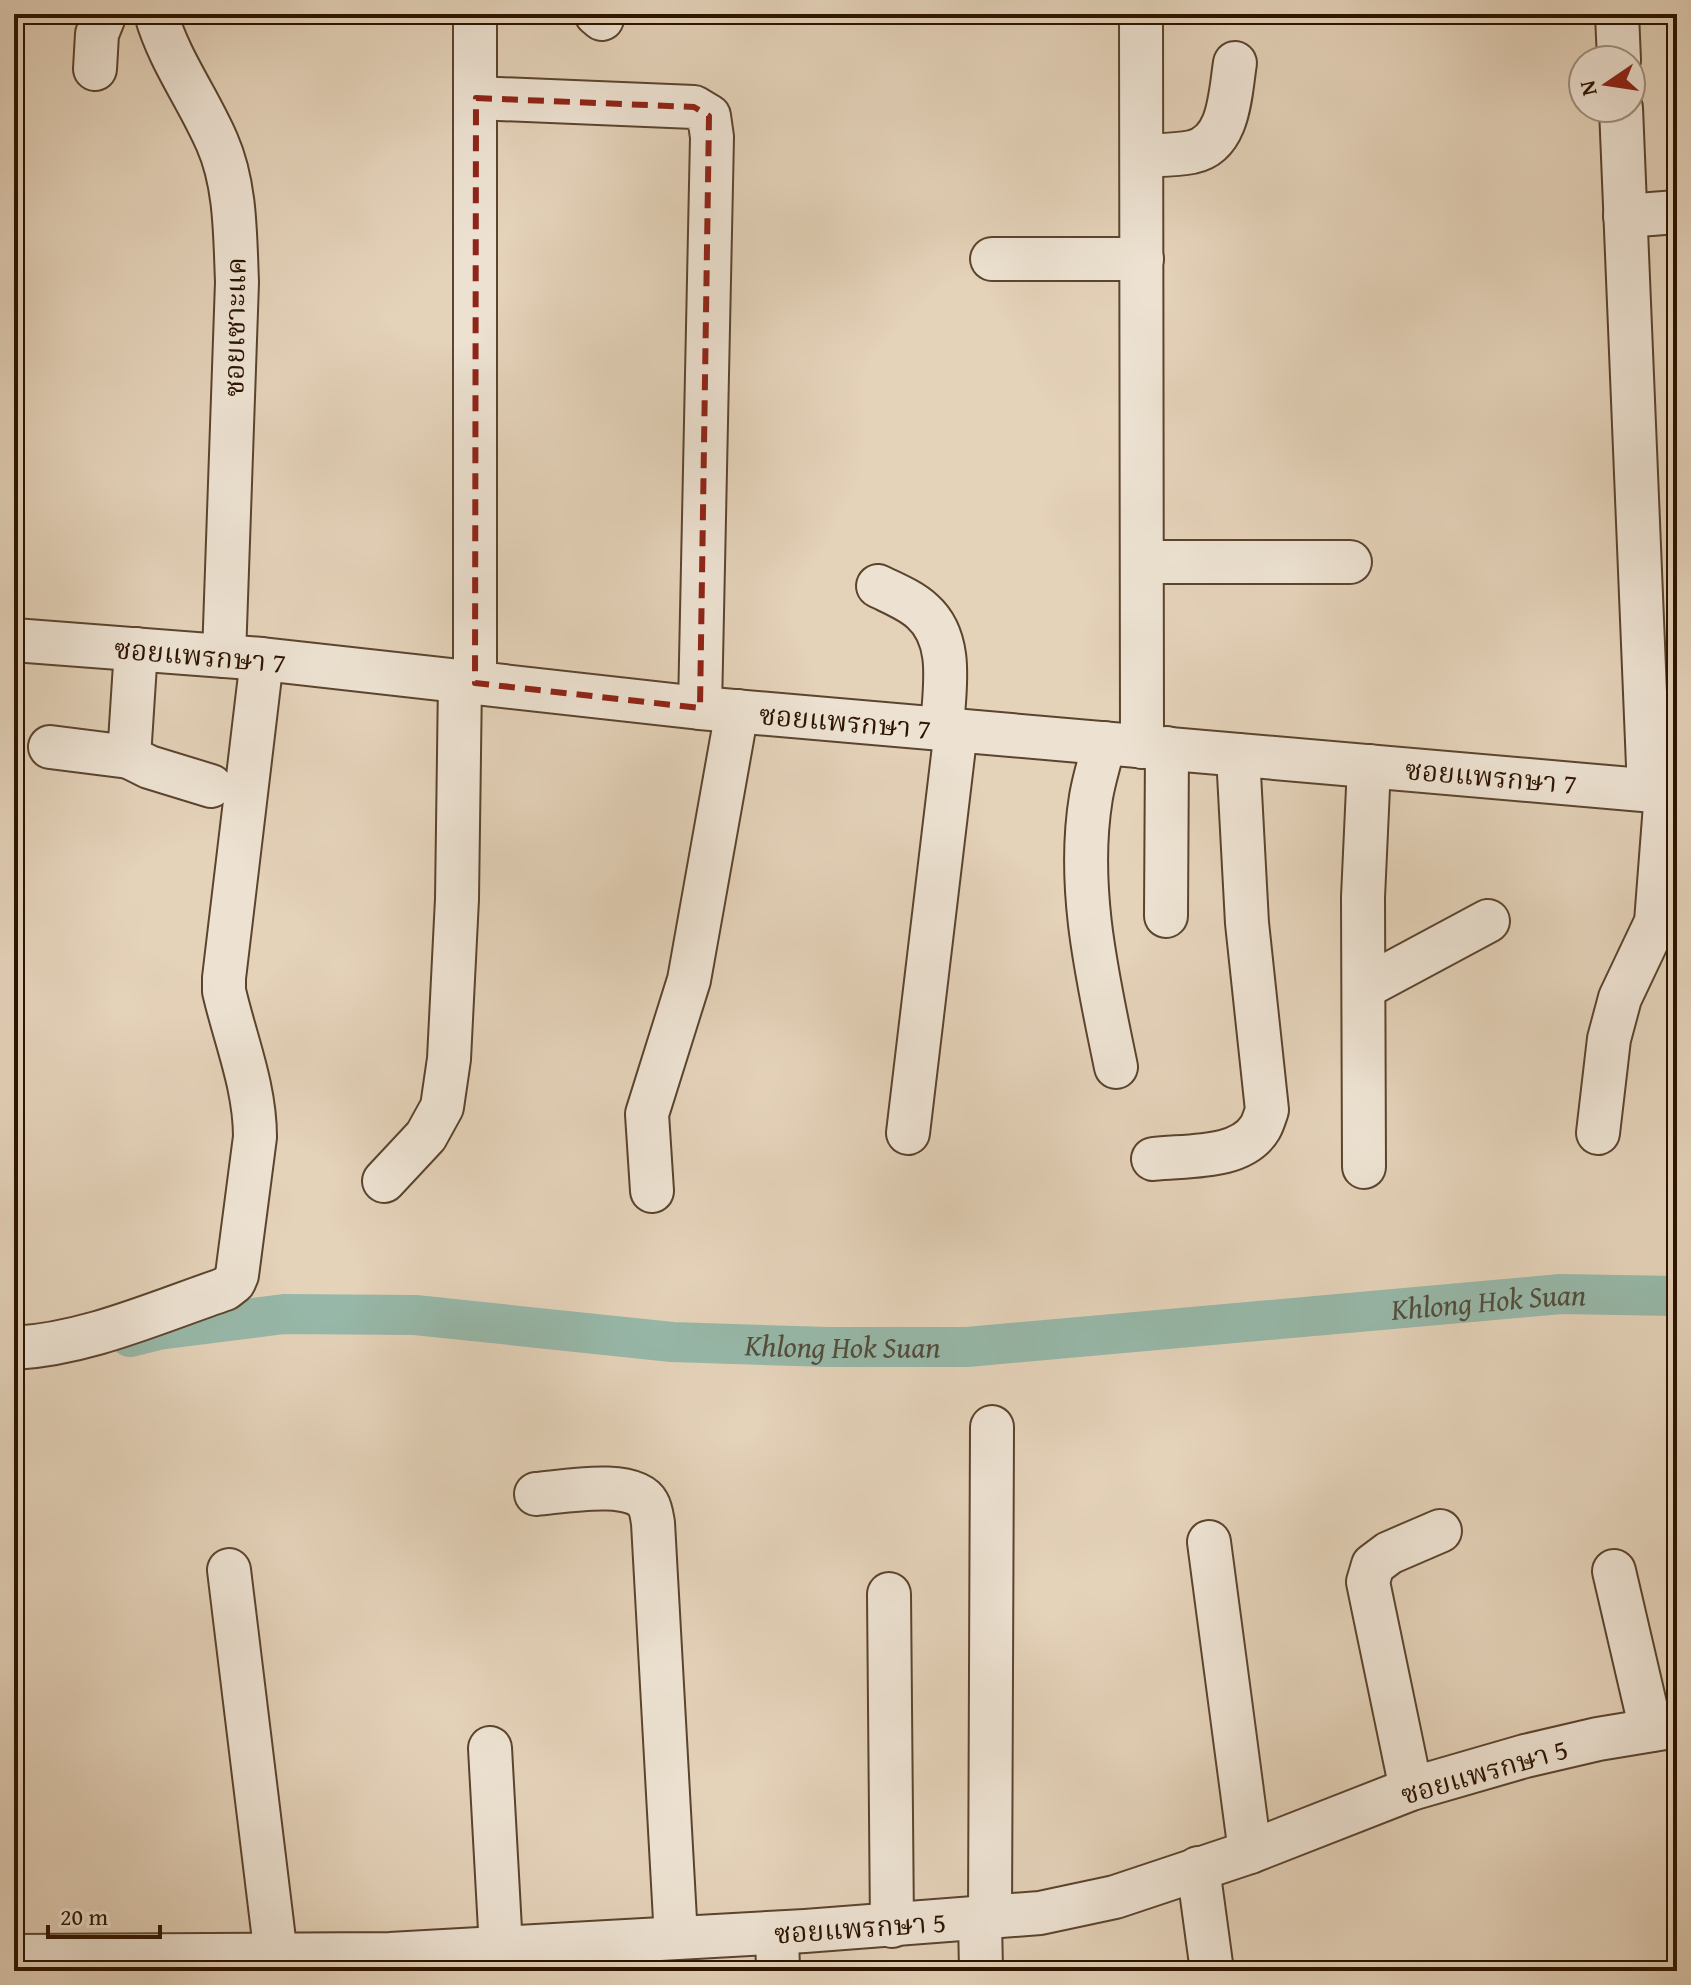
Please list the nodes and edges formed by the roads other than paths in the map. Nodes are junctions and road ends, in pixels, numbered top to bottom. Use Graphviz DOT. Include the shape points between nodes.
graph roads {
  1 [pos="105,14"];
  2 [pos="156,14"];
  3 [pos="475,14"];
  4 [pos="1141,14"];
  5 [pos="1617,14"];
  6 [pos="1618,44"];
  7 [pos="1235,63"];
  8 [pos="95,69"];
  9 [pos="476,98"];
  10 [pos="1622,124"];
  11 [pos="1142,156"];
  12 [pos="1677,212"];
  13 [pos="1625,216"];
  14 [pos="992,259"];
  15 [pos="1142,259"];
  16 [pos="1143,562"];
  17 [pos="1350,562"];
  18 [pos="878,586"];
  19 [pos="14,640"];
  20 [pos="136,649"];
  21 [pos="243,658"];
  22 [pos="467,682"];
  23 [pos="718,710"];
  24 [pos="949,730"];
  25 [pos="1138,746"];
  26 [pos="50,747"];
  27 [pos="1238,755"];
  28 [pos="129,757"];
  29 [pos="1369,766"];
  30 [pos="211,786"];
  31 [pos="1664,792"];
  32 [pos="1166,916"];
  33 [pos="1488,921"];
  34 [pos="1365,987"];
  35 [pos="1116,1067"];
  36 [pos="908,1133"];
  37 [pos="1598,1133"];
  38 [pos="1153,1159"];
  39 [pos="1364,1167"];
  40 [pos="384,1181"];
  41 [pos="652,1191"];
  42 [pos="14,1348"];
  43 [pos="992,1427"];
  44 [pos="536,1494"];
  45 [pos="1440,1531"];
  46 [pos="1209,1542"];
  47 [pos="229,1570"];
  48 [pos="1614,1571"];
  49 [pos="889,1594"];
  50 [pos="1664,1728"];
  51 [pos="490,1748"];
  52 [pos="1411,1789"];
  53 [pos="1250,1852"];
  54 [pos="1198,1868"];
  55 [pos="985,1919"];
  56 [pos="892,1926"];
  57 [pos="676,1938"];
  58 [pos="501,1948"];
  59 [pos="777,1952"];
  60 [pos="14,1956"];
  61 [pos="276,1956"];
  62 [pos="459,1961"];
  63 [pos="392,1963"];
  64 [pos="981,1971"];
  65 [pos="1212,1971"];
  1 -- 8 [label="street" via="97,34"];
  2 -- 21 [label="street, ซอยเซาะแค" via="173,60 219,145 230,183 237,282"];
  3 -- 9 [label="street"];
  4 -- 11 [label="street"];
  5 -- 6 [label="street"];
  7 -- 11 [label="street" via="1224,124 1212,142 1194,152"];
  9 -- 22 [label="street"];
  9 -- 23 [label="street" via="694,107 709,116"];
  10 -- 13 [label="street"];
  11 -- 15 [label="street"];
  12 -- 13 [label="street"];
  13 -- 31 [label="street"];
  14 -- 15 [label="street"];
  15 -- 16 [label="street"];
  16 -- 17 [label="street"];
  16 -- 25 [label="street"];
  18 -- 24 [label="street" via="934,622 942,639"];
  19 -- 20 [label="street, ซอยแพรกษา 7"];
  20 -- 21 [label="street, ซอยแพรกษา 7"];
  20 -- 28 [label="street"];
  21 -- 22 [label="street, ซอยแพรกษา 7"];
  21 -- 42 [label="street, ซอยเซาะแค" via="224,991 246,1074 255,1137 237,1275 225,1289 169,1310"];
  22 -- 23 [label="street, ซอยแพรกษา 7"];
  22 -- 40 [label="street" via="444,1095 426,1136"];
  23 -- 24 [label="street, ซอยแพรกษา 7"];
  23 -- 41 [label="street" via="689,980 647,1114"];
  24 -- 25 [label="street, ซอยแพรกษา 7"];
  24 -- 36 [label="street"];
  25 -- 27 [label="street, ซอยแพรกษา 7"];
  25 -- 32 [label="street"];
  25 -- 35 [label="street" via="1091,797 1087,841 1095,966"];
  26 -- 28 [label="street"];
  27 -- 29 [label="street, ซอยแพรกษา 7"];
  27 -- 38 [label="street" via="1247,923 1267,1110 1249,1141 1226,1151"];
  28 -- 30 [label="street"];
  29 -- 31 [label="street, ซอยแพรกษา 7"];
  29 -- 34 [label="street"];
  31 -- 37 [label="street" via="1656,922 1620,998 1609,1039"];
  33 -- 34 [label="street"];
  34 -- 39 [label="street"];
  43 -- 55 [label="street"];
  44 -- 57 [label="street" via="614,1488 636,1492 648,1504"];
  45 -- 52 [label="street" via="1389,1553 1373,1565 1368,1582"];
  46 -- 53 [label="street"];
  47 -- 61 [label="street"];
  48 -- 50 [label="street"];
  49 -- 56 [label="street"];
  50 -- 52 [label="street, ซอยแพรกษา 5" via="1525,1756"];
  51 -- 58 [label="street"];
  52 -- 53 [label="street, ซอยแพรกษา 5"];
  53 -- 54 [label="street, ซอยแพรกษา 5"];
  54 -- 55 [label="street, ซอยแพรกษา 5" via="1115,1897"];
  54 -- 65 [label="street"];
  55 -- 56 [label="street, ซอยแพรกษา 5"];
  55 -- 64 [label="street"];
  56 -- 59 [label="street, ซอยแพรกษา 5"];
  57 -- 58 [label="street, ซอยแพรกษา 5"];
  57 -- 59 [label="street, ซอยแพรกษา 5"];
  58 -- 62 [label="street, ซอยแพรกษา 5"];
  60 -- 61 [label="street, ซอยแพรกษา 5"];
  61 -- 63 [label="street, ซอยแพรกษา 5"];
  62 -- 63 [label="street, ซอยแพรกษา 5"];
}
